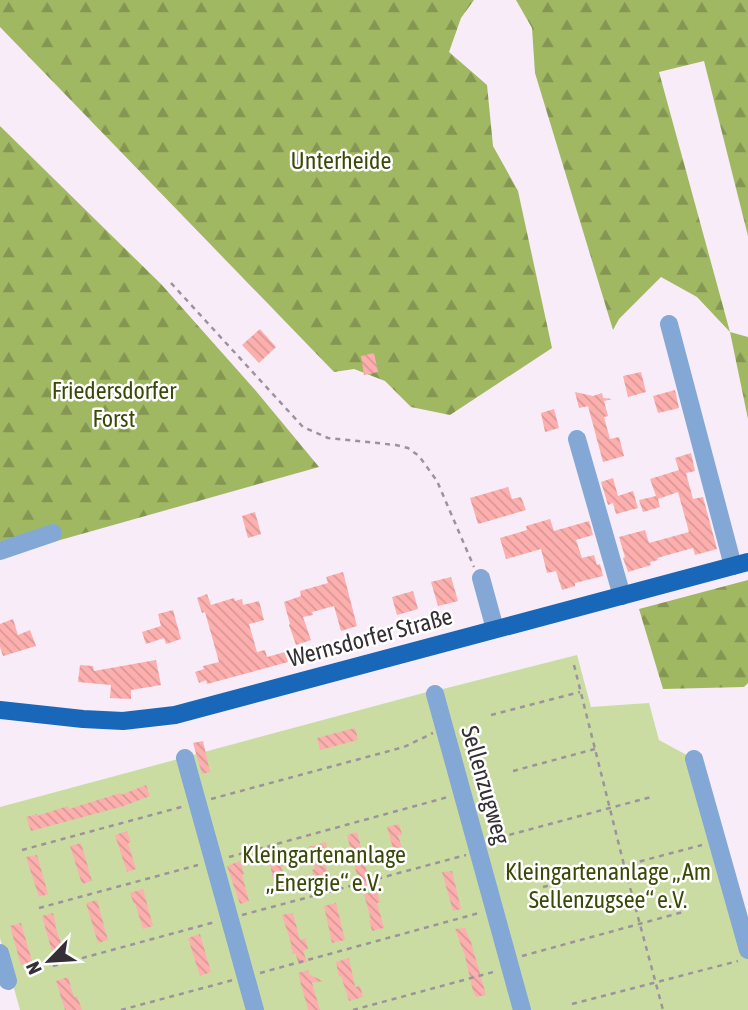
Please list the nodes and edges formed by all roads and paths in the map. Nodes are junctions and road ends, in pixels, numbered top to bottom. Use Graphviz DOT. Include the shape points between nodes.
graph roads {
  1 [pos="171,283"];
  2 [pos="669,324"];
  3 [pos="577,439"];
  4 [pos="53,533"];
  5 [pos="0,551"];
  6 [pos="741,564"];
  7 [pos="481,578"];
  8 [pos="622,596"];
  9 [pos="495,629"];
  10 [pos="574,665"];
  11 [pos="580,692"];
  12 [pos="435,694"];
  13 [pos="0,710"];
  14 [pos="491,715"];
  15 [pos="444,727"];
  16 [pos="595,749"];
  17 [pos="185,758"];
  18 [pos="694,759"];
  19 [pos="513,771"];
  20 [pos="461,793"];
  21 [pos="651,797"];
  22 [pos="198,803"];
  23 [pos="610,808"];
  24 [pos="716,841"];
  25 [pos="478,847"];
  26 [pos="22,849"];
  27 [pos="214,861"];
  28 [pos="624,865"];
  29 [pos="543,887"];
  30 [pos="39,908"];
  31 [pos="495,909"];
  32 [pos="682,912"];
  33 [pos="230,918"];
  34 [pos="640,924"];
  35 [pos="748,950"];
  36 [pos="0,953"];
  37 [pos="748,959"];
  38 [pos="509,964"];
  39 [pos="53,966"];
  40 [pos="246,976"];
  41 [pos="8,981"];
  42 [pos="656,982"];
  43 [pos="572,1004"];
  44 [pos="121,1010"];
  45 [pos="255,1010"];
  46 [pos="354,1010"];
  47 [pos="522,1010"];
  48 [pos="663,1010"];
  1 -- 7 [label="path" via="303,427 328,438 396,445 419,456 436,481"];
  2 -- 6 [label="lane"];
  3 -- 8 [label="lane"];
  4 -- 5 [label="lane"];
  6 -- 8 [label="main road, Wernsdorfer Straße"];
  7 -- 9 [label="lane"];
  8 -- 9 [label="main road, Wernsdorfer Straße"];
  9 -- 13 [label="main road, Wernsdorfer Straße" via="151,719 83,719"];
  10 -- 11 [label="path"];
  11 -- 14 [label="path"];
  11 -- 16 [label="path"];
  12 -- 15 [label="lane, Sellenzugweg"];
  15 -- 20 [label="lane, Sellenzugweg"];
  15 -- 22 [label="path" via="404,747"];
  16 -- 19 [label="path"];
  16 -- 23 [label="path"];
  17 -- 22 [label="lane"];
  18 -- 24 [label="lane"];
  20 -- 25 [label="lane, Sellenzugweg"];
  20 -- 27 [label="path"];
  21 -- 23 [label="path"];
  22 -- 26 [label="path"];
  22 -- 27 [label="lane"];
  23 -- 25 [label="path"];
  23 -- 28 [label="path"];
  24 -- 28 [label="path"];
  24 -- 35 [label="lane"];
  25 -- 31 [label="lane, Sellenzugweg"];
  25 -- 33 [label="path"];
  27 -- 30 [label="path"];
  27 -- 33 [label="lane"];
  28 -- 29 [label="path"];
  28 -- 34 [label="path"];
  31 -- 38 [label="lane, Sellenzugweg"];
  31 -- 40 [label="path"];
  32 -- 34 [label="path"];
  33 -- 39 [label="path"];
  33 -- 40 [label="lane"];
  34 -- 38 [label="path"];
  34 -- 42 [label="path"];
  36 -- 41 [label="lane"];
  37 -- 42 [label="path"];
  38 -- 46 [label="path"];
  38 -- 47 [label="lane, Sellenzugweg"];
  40 -- 44 [label="path"];
  40 -- 45 [label="lane"];
  42 -- 43 [label="path"];
  42 -- 48 [label="path"];
}
